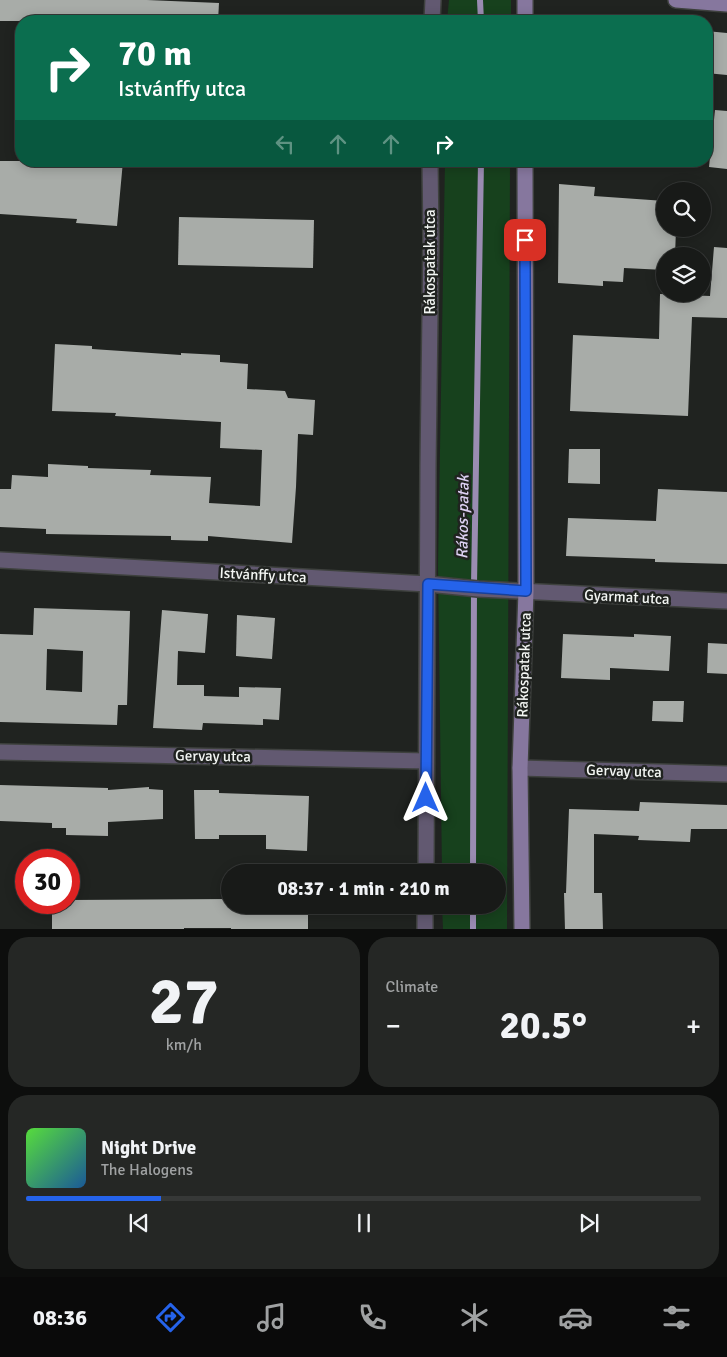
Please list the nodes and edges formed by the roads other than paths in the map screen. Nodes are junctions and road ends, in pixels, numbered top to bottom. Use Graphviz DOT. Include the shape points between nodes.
graph roads {
  1 [pos="433,0"];
  2 [pos="525,0"];
  3 [pos="676,0"];
  4 [pos="727,4"];
  5 [pos="432,15"];
  6 [pos="525,15"];
  7 [pos="430,167"];
  8 [pos="525,167"];
  9 [pos="0,560"];
  10 [pos="428,584"];
  11 [pos="526,591"];
  12 [pos="727,602"];
  13 [pos="0,752"];
  14 [pos="426,761"];
  15 [pos="520,768"];
  16 [pos="727,774"];
  17 [pos="426,864"];
  18 [pos="425,914"];
  19 [pos="425,929"];
  20 [pos="522,929"];
  1 -- 5 [label="street"];
  2 -- 6 [label="street"];
  3 -- 4 [label="street"];
  7 -- 10 [label="street, Rákospatak utca"];
  8 -- 11 [label="street, Rákospatak utca"];
  9 -- 10 [label="street, Istvánffy utca"];
  10 -- 11 [label="street, Istvánffy utca"];
  10 -- 14 [label="street, Rákospatak utca"];
  11 -- 12 [label="street, Gyarmat utca"];
  11 -- 15 [label="street, Rákospatak utca"];
  13 -- 14 [label="street, Gervay utca"];
  14 -- 17 [label="street, Rákospatak utca"];
  15 -- 16 [label="street, Gervay utca"];
  15 -- 20 [label="street, Rákospatak utca"];
  18 -- 19 [label="street"];
}
